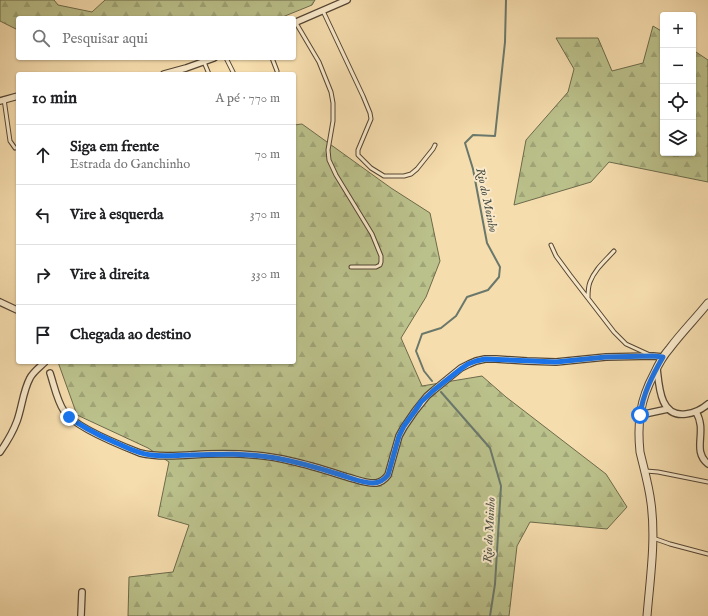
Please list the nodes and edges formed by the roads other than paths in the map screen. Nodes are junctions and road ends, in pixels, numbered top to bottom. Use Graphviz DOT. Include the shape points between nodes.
graph roads {
  1 [pos="347,0"];
  2 [pos="323,11"];
  3 [pos="296,23"];
  4 [pos="296,25"];
  5 [pos="209,60"];
  6 [pos="227,60"];
  7 [pos="273,60"];
  8 [pos="204,62"];
  9 [pos="277,71"];
  10 [pos="171,72"];
  11 [pos="208,72"];
  12 [pos="233,72"];
  13 [pos="16,96"];
  14 [pos="2,100"];
  15 [pos="435,145"];
  16 [pos="15,148"];
  17 [pos="551,245"];
  18 [pos="614,251"];
  19 [pos="351,267"];
  20 [pos="588,298"];
  21 [pos="0,302"];
  22 [pos="708,303"];
  23 [pos="16,310"];
  24 [pos="653,356"];
  25 [pos="663,357"];
  26 [pos="43,364"];
  27 [pos="657,368"];
  28 [pos="50,373"];
  29 [pos="708,404"];
  30 [pos="668,409"];
  31 [pos="696,412"];
  32 [pos="640,415"];
  33 [pos="0,452"];
  34 [pos="708,464"];
  35 [pos="644,471"];
  36 [pos="708,482"];
  37 [pos="653,538"];
  38 [pos="708,554"];
  39 [pos="82,592"];
  40 [pos="81,616"];
  41 [pos="647,616"];
  1 -- 2 [label="street"];
  2 -- 3 [label="street"];
  2 -- 15 [label="lane" via="370,112 371,119 358,155 384,176 404,176 417,168"];
  4 -- 19 [label="lane" via="319,62 331,92 333,117 329,160 372,234 381,256 380,266"];
  5 -- 8 [label="street"];
  6 -- 12 [label="lane"];
  7 -- 9 [label="lane"];
  8 -- 10 [label="street"];
  8 -- 11 [label="lane"];
  13 -- 14 [label="street"];
  14 -- 16 [label="lane" via="10,140"];
  17 -- 20 [label="lane" via="556,256"];
  18 -- 20 [label="lane" via="593,274 589,283"];
  20 -- 24 [label="lane" via="626,344"];
  21 -- 23 [label="street"];
  22 -- 25 [label="street"];
  24 -- 25 [label="street"];
  24 -- 28 [label="street" via="556,362 485,359 468,364 421,402 399,436 388,475 375,483 304,464 249,454 161,456 140,453 88,430 69,417 61,406"];
  25 -- 27 [label="street"];
  26 -- 33 [label="street" via="30,378 17,421"];
  27 -- 30 [label="street" via="661,394"];
  27 -- 32 [label="street" via="644,395"];
  29 -- 31 [label="street"];
  30 -- 31 [label="street" via="677,415"];
  30 -- 32 [label="street"];
  31 -- 34 [label="street" via="703,424 702,457"];
  32 -- 35 [label="street" via="639,444"];
  35 -- 36 [label="lane"];
  35 -- 37 [label="street" via="651,503"];
  37 -- 38 [label="lane"];
  37 -- 41 [label="street"];
  39 -- 40 [label="street"];
}
